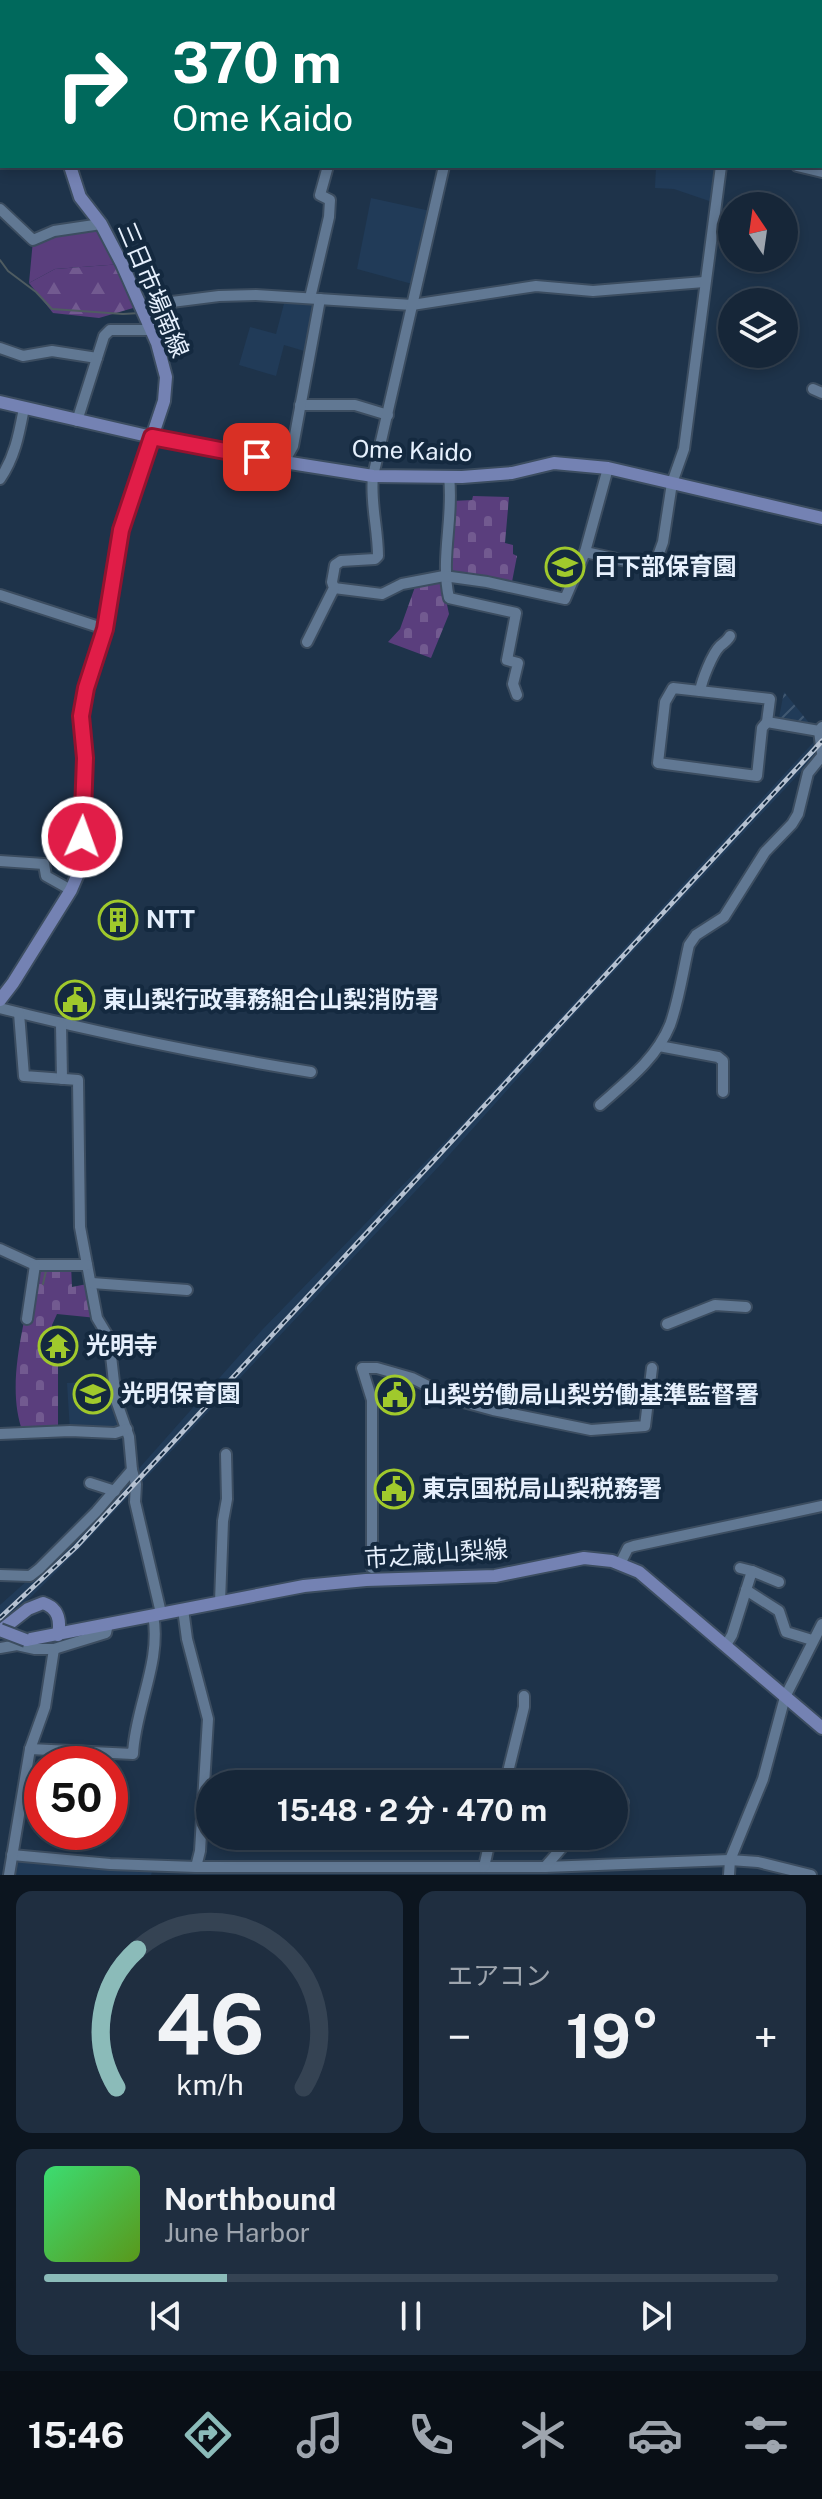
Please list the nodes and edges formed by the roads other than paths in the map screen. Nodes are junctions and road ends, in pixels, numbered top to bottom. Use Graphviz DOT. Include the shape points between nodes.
graph roads {
  1 [pos="71,168"];
  2 [pos="327,168"];
  3 [pos="444,168"];
  4 [pos="721,168"];
  5 [pos="0,209"];
  6 [pos="101,224"];
  7 [pos="704,282"];
  8 [pos="315,299"];
  9 [pos="412,305"];
  10 [pos="140,306"];
  11 [pos="151,330"];
  12 [pos="0,348"];
  13 [pos="97,358"];
  14 [pos="0,402"];
  15 [pos="300,405"];
  16 [pos="24,408"];
  17 [pos="388,415"];
  18 [pos="77,421"];
  19 [pos="152,437"];
  20 [pos="284,462"];
  21 [pos="608,468"];
  22 [pos="373,476"];
  23 [pos="449,477"];
  24 [pos="0,479"];
  25 [pos="672,483"];
  26 [pos="822,518"];
  27 [pos="585,552"];
  28 [pos="444,576"];
  29 [pos="334,588"];
  30 [pos="0,595"];
  31 [pos="105,629"];
  32 [pos="730,636"];
  33 [pos="307,642"];
  34 [pos="700,691"];
  35 [pos="517,695"];
  36 [pos="767,722"];
  37 [pos="820,729"];
  38 [pos="822,755"];
  39 [pos="0,861"];
  40 [pos="71,890"];
  41 [pos="0,1000"];
  42 [pos="0,1008"];
  43 [pos="19,1013"];
  44 [pos="61,1024"];
  45 [pos="659,1046"];
  46 [pos="311,1072"];
  47 [pos="62,1079"];
  48 [pos="723,1092"];
  49 [pos="600,1105"];
  50 [pos="0,1249"];
  51 [pos="35,1265"];
  52 [pos="87,1265"];
  53 [pos="92,1283"];
  54 [pos="187,1290"];
  55 [pos="746,1307"];
  56 [pos="27,1319"];
  57 [pos="667,1324"];
  58 [pos="652,1368"];
  59 [pos="127,1429"];
  60 [pos="0,1434"];
  61 [pos="226,1454"];
  62 [pos="132,1470"];
  63 [pos="90,1483"];
  64 [pos="115,1491"];
  65 [pos="822,1506"];
  66 [pos="620,1564"];
  67 [pos="372,1568"];
  68 [pos="740,1568"];
  69 [pos="752,1571"];
  70 [pos="0,1575"];
  71 [pos="779,1582"];
  72 [pos="746,1590"];
  73 [pos="220,1602"];
  74 [pos="183,1609"];
  75 [pos="157,1614"];
  76 [pos="108,1624"];
  77 [pos="822,1624"];
  78 [pos="0,1630"];
  79 [pos="58,1635"];
  80 [pos="812,1640"];
  81 [pos="726,1645"];
  82 [pos="0,1648"];
  83 [pos="54,1649"];
  84 [pos="524,1696"];
  85 [pos="785,1697"];
  86 [pos="822,1728"];
  87 [pos="31,1746"];
  88 [pos="128,1754"];
  89 [pos="508,1770"];
  90 [pos="24,1784"];
  91 [pos="488,1850"];
  92 [pos="558,1850"];
  93 [pos="12,1855"];
  94 [pos="730,1860"];
  95 [pos="196,1867"];
  96 [pos="484,1867"];
  97 [pos="537,1869"];
  98 [pos="152,1871"];
  99 [pos="277,1871"];
  100 [pos="9,1875"];
  101 [pos="729,1875"];
  102 [pos="811,1875"];
  1 -- 6 [label="main road, 三日市場南線" via="80,197"];
  2 -- 8 [label="street" via="320,195 330,200 329,217"];
  3 -- 9 [label="street"];
  4 -- 7 [label="street"];
  5 -- 6 [label="street" via="33,240"];
  6 -- 10 [label="main road, 三日市場南線"];
  7 -- 9 [label="street" via="593,291 536,286"];
  7 -- 25 [label="street" via="684,449"];
  8 -- 9 [label="street"];
  8 -- 10 [label="street" via="219,296"];
  8 -- 15 [label="street"];
  9 -- 17 [label="street"];
  10 -- 11 [label="main road, 三日市場南線"];
  11 -- 13 [label="street" via="110,330"];
  11 -- 19 [label="main road, 三日市場南線" via="166,377"];
  12 -- 13 [label="street" via="23,356 52,351"];
  13 -- 18 [label="street"];
  14 -- 16 [label="main road, Ome Kaido"];
  15 -- 17 [label="street" via="355,405"];
  15 -- 20 [label="street" via="293,446"];
  16 -- 18 [label="main road, Ome Kaido"];
  16 -- 24 [label="street" via="15,449"];
  17 -- 22 [label="street"];
  18 -- 19 [label="main road, Ome Kaido"];
  19 -- 20 [label="main road, Ome Kaido"];
  19 -- 31 [label="main road, 三日市場南線" via="121,530"];
  20 -- 22 [label="main road, Ome Kaido"];
  21 -- 23 [label="main road, Ome Kaido" via="554,463 512,473"];
  21 -- 25 [label="main road, Ome Kaido"];
  21 -- 27 [label="street"];
  22 -- 23 [label="main road, Ome Kaido"];
  22 -- 29 [label="street" via="378,556 335,565"];
  23 -- 28 [label="street" via="452,501"];
  25 -- 26 [label="main road, Ome Kaido"];
  25 -- 27 [label="street" via="654,567"];
  27 -- 28 [label="street" via="565,599"];
  28 -- 29 [label="street" via="402,584 382,594"];
  28 -- 35 [label="street" via="449,598 516,613 507,660 518,663 513,684"];
  29 -- 33 [label="street"];
  30 -- 31 [label="street"];
  31 -- 40 [label="main road, 三日市場南線" via="81,716 81,860"];
  32 -- 34 [label="street" via="702,676"];
  34 -- 36 [label="street" via="770,699"];
  34 -- 36 [label="street" via="673,688 665,702 658,763 757,776"];
  36 -- 37 [label="street"];
  37 -- 38 [label="street"];
  38 -- 45 [label="street" via="808,773 792,824 765,852 724,917 689,945 671,1023"];
  39 -- 40 [label="street" via="44,864 46,876"];
  40 -- 41 [label="main road, 三日市場南線"];
  42 -- 43 [label="street"];
  43 -- 44 [label="street"];
  43 -- 47 [label="street" via="24,1076"];
  44 -- 46 [label="street"];
  44 -- 47 [label="street"];
  45 -- 48 [label="street" via="718,1057 723,1061"];
  45 -- 49 [label="street"];
  47 -- 52 [label="street" via="78,1080 77,1192"];
  50 -- 51 [label="street"];
  51 -- 52 [label="street"];
  51 -- 56 [label="street"];
  52 -- 53 [label="street"];
  53 -- 54 [label="street"];
  53 -- 59 [label="street"];
  55 -- 57 [label="street" via="715,1305"];
  58 -- 67 [label="street" via="645,1426 591,1430 479,1407 412,1378 362,1368 372,1400"];
  59 -- 60 [label="street"];
  59 -- 62 [label="street"];
  61 -- 73 [label="street"];
  62 -- 64 [label="street"];
  62 -- 75 [label="street"];
  63 -- 64 [label="street"];
  64 -- 70 [label="street" via="30,1576"];
  65 -- 66 [label="street" via="634,1546"];
  66 -- 73 [label="main road, 市之蔵山梨線" via="584,1558 495,1576 366,1580"];
  66 -- 81 [label="main road, 市之蔵山梨線" via="639,1572"];
  68 -- 69 [label="street"];
  69 -- 71 [label="street"];
  69 -- 72 [label="street"];
  72 -- 80 [label="street" via="779,1611 786,1632"];
  72 -- 81 [label="street"];
  73 -- 74 [label="main road, 市之蔵山梨線"];
  74 -- 75 [label="main road, 市之蔵山梨線"];
  74 -- 95 [label="street" via="208,1719"];
  75 -- 76 [label="main road, 市之蔵山梨線"];
  75 -- 88 [label="street" via="133,1754"];
  76 -- 79 [label="main road, 市之蔵山梨線"];
  76 -- 83 [label="street" via="106,1633"];
  77 -- 80 [label="street"];
  78 -- 79 [label="main road, 市之蔵山梨線, bridge" via="26,1640"];
  78 -- 79 [label="main road" via="43,1603 57,1613"];
  80 -- 85 [label="street"];
  81 -- 85 [label="main road, 市之蔵山梨線"];
  82 -- 83 [label="street"];
  83 -- 87 [label="street" via="45,1707"];
  84 -- 89 [label="street"];
  85 -- 86 [label="main road, 市之蔵山梨線"];
  85 -- 94 [label="street" via="763,1779"];
  90 -- 93 [label="street"];
  91 -- 96 [label="street"];
  92 -- 97 [label="street"];
  93 -- 98 [label="street"];
  93 -- 100 [label="street"];
  94 -- 97 [label="street"];
  94 -- 101 [label="street"];
  94 -- 102 [label="street"];
  95 -- 98 [label="street"];
  95 -- 99 [label="street"];
  96 -- 97 [label="street"];
  96 -- 99 [label="street"];
}
